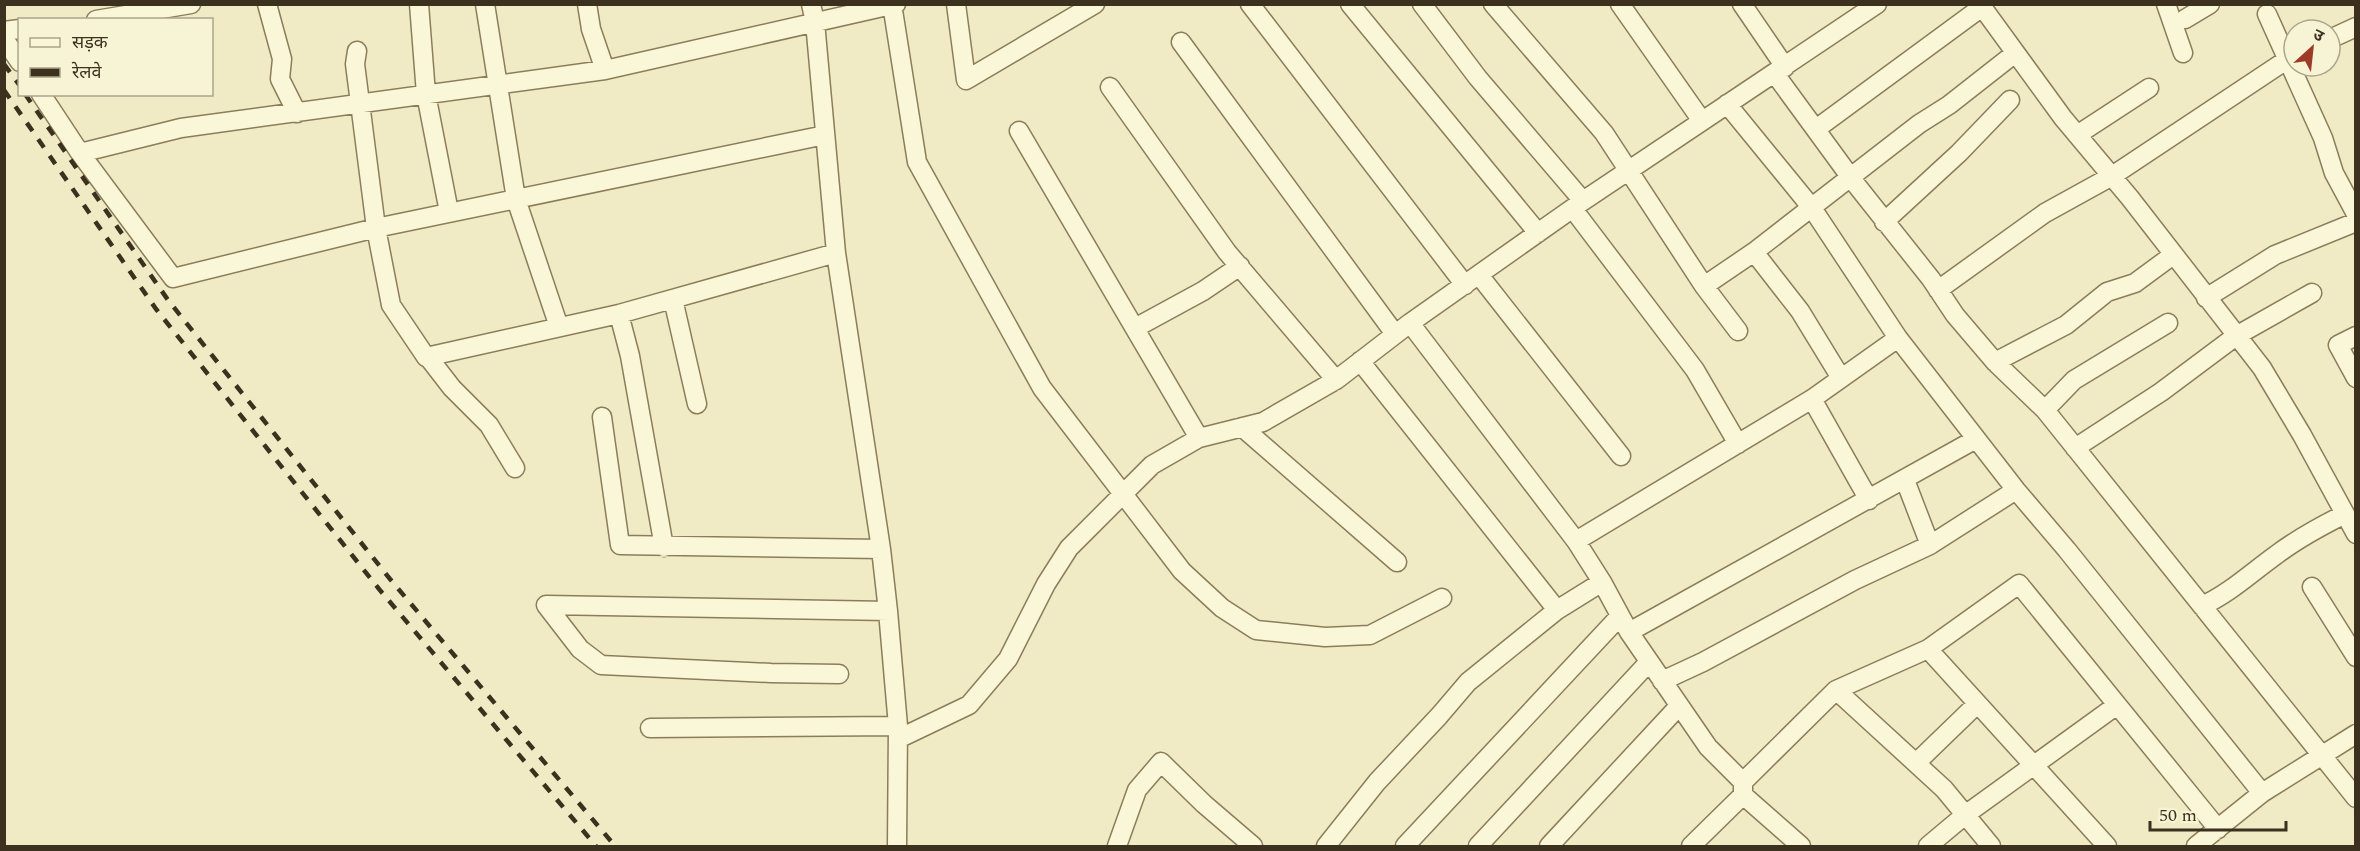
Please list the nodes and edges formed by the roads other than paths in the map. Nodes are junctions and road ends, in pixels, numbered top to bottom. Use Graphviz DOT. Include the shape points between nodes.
graph roads {
  1 [pos="191,4"];
  2 [pos="267,4"];
  3 [pos="419,4"];
  4 [pos="485,4"];
  5 [pos="587,4"];
  6 [pos="956,4"];
  7 [pos="1095,4"];
  8 [pos="1250,4"];
  9 [pos="1350,4"];
  10 [pos="1422,4"];
  11 [pos="1493,4"];
  12 [pos="1620,4"];
  13 [pos="1742,4"];
  14 [pos="1877,4"];
  15 [pos="2166,4"];
  16 [pos="2210,4"];
  17 [pos="894,5"];
  18 [pos="1981,6"];
  19 [pos="1854,12"];
  20 [pos="813,13"];
  21 [pos="2267,14"];
  22 [pos="108,18"];
  23 [pos="2185,19"];
  24 [pos="4,39"];
  25 [pos="1181,42"];
  26 [pos="2282,42"];
  27 [pos="357,51"];
  28 [pos="2014,54"];
  29 [pos="2183,54"];
  30 [pos="18,59"];
  31 [pos="2282,62"];
  32 [pos="605,70"];
  33 [pos="1780,70"];
  34 [pos="2299,78"];
  35 [pos="497,85"];
  36 [pos="1110,87"];
  37 [pos="2150,88"];
  38 [pos="426,94"];
  39 [pos="42,96"];
  40 [pos="2010,100"];
  41 [pos="360,104"];
  42 [pos="1727,105"];
  43 [pos="297,112"];
  44 [pos="1702,121"];
  45 [pos="1816,129"];
  46 [pos="1018,131"];
  47 [pos="825,135"];
  48 [pos="2077,135"];
  49 [pos="80,153"];
  50 [pos="1628,171"];
  51 [pos="2112,176"];
  52 [pos="1850,177"];
  53 [pos="516,199"];
  54 [pos="1578,205"];
  55 [pos="1812,208"];
  56 [pos="448,213"];
  57 [pos="2355,214"];
  58 [pos="1884,222"];
  59 [pos="2355,222"];
  60 [pos="376,228"];
  61 [pos="1538,233"];
  62 [pos="1755,252"];
  63 [pos="836,253"];
  64 [pos="2173,255"];
  65 [pos="1240,266"];
  66 [pos="1472,280"];
  67 [pos="1704,286"];
  68 [pos="1938,290"];
  69 [pos="2312,293"];
  70 [pos="673,298"];
  71 [pos="2206,298"];
  72 [pos="619,314"];
  73 [pos="2168,323"];
  74 [pos="559,327"];
  75 [pos="1135,328"];
  76 [pos="1402,329"];
  77 [pos="1738,331"];
  78 [pos="2236,336"];
  79 [pos="2355,336"];
  80 [pos="1898,338"];
  81 [pos="428,357"];
  82 [pos="1360,361"];
  83 [pos="1995,362"];
  84 [pos="1841,378"];
  85 [pos="2355,378"];
  86 [pos="1335,380"];
  87 [pos="1812,399"];
  88 [pos="697,404"];
  89 [pos="2044,410"];
  90 [pos="602,417"];
  91 [pos="1242,427"];
  92 [pos="1199,438"];
  93 [pos="1976,439"];
  94 [pos="1738,444"];
  95 [pos="2075,448"];
  96 [pos="1621,456"];
  97 [pos="515,468"];
  98 [pos="1905,480"];
  99 [pos="2016,490"];
  100 [pos="1124,495"];
  101 [pos="1869,500"];
  102 [pos="2345,514"];
  103 [pos="2355,534"];
  104 [pos="1576,541"];
  105 [pos="1930,545"];
  106 [pos="664,547"];
  107 [pos="881,549"];
  108 [pos="1397,562"];
  109 [pos="1602,582"];
  110 [pos="2312,587"];
  111 [pos="1442,598"];
  112 [pos="2202,606"];
  113 [pos="1557,610"];
  114 [pos="888,611"];
  115 [pos="1624,624"];
  116 [pos="2348,630"];
  117 [pos="1928,649"];
  118 [pos="2355,657"];
  119 [pos="1649,662"];
  120 [pos="839,674"];
  121 [pos="1662,681"];
  122 [pos="1836,690"];
  123 [pos="1977,704"];
  124 [pos="2117,705"];
  125 [pos="1679,706"];
  126 [pos="650,728"];
  127 [pos="898,733"];
  128 [pos="2355,735"];
  129 [pos="2323,756"];
  130 [pos="1916,763"];
  131 [pos="2032,766"];
  132 [pos="1743,788"];
  133 [pos="2262,793"];
  134 [pos="2355,798"];
  135 [pos="1965,815"];
  136 [pos="2218,829"];
  137 [pos="897,846"];
  138 [pos="1117,846"];
  139 [pos="1253,846"];
  140 [pos="1326,846"];
  141 [pos="1405,846"];
  142 [pos="1478,846"];
  143 [pos="1549,846"];
  144 [pos="1691,846"];
  145 [pos="1801,846"];
  146 [pos="1928,846"];
  147 [pos="1991,846"];
  148 [pos="2107,846"];
  149 [pos="2196,846"];
  1 -- 22 [label="street"];
  2 -- 43 [label="street" via="282,59 280,79"];
  3 -- 38 [label="street"];
  4 -- 35 [label="street"];
  5 -- 32 [label="street"];
  6 -- 7 [label="street" via="966,80"];
  8 -- 66 [label="street"];
  9 -- 61 [label="street"];
  10 -- 54 [label="street"];
  11 -- 50 [label="street" via="1604,133"];
  12 -- 44 [label="street"];
  13 -- 33 [label="street"];
  14 -- 19 [label="street"];
  15 -- 29 [label="street"];
  16 -- 23 [label="street"];
  17 -- 20 [label="street"];
  17 -- 100 [label="street" via="917,162 1042,388"];
  18 -- 28 [label="street"];
  18 -- 45 [label="street"];
  19 -- 33 [label="street"];
  20 -- 32 [label="street"];
  20 -- 47 [label="street"];
  21 -- 26 [label="street"];
  24 -- 30 [label="street"];
  25 -- 76 [label="street"];
  27 -- 41 [label="street"];
  28 -- 48 [label="street"];
  28 -- 52 [label="street"];
  31 -- 51 [label="street"];
  32 -- 35 [label="street"];
  33 -- 42 [label="street"];
  33 -- 45 [label="street"];
  34 -- 57 [label="street" via="2334,173"];
  35 -- 38 [label="street"];
  35 -- 53 [label="street"];
  36 -- 65 [label="street"];
  37 -- 48 [label="street"];
  38 -- 41 [label="street"];
  38 -- 56 [label="street"];
  39 -- 49 [label="street"];
  40 -- 58 [label="street"];
  41 -- 43 [label="street"];
  41 -- 60 [label="street"];
  42 -- 44 [label="street"];
  42 -- 55 [label="street"];
  43 -- 49 [label="street" via="181,129"];
  44 -- 50 [label="street"];
  45 -- 52 [label="street"];
  46 -- 75 [label="street"];
  47 -- 53 [label="street"];
  47 -- 63 [label="street"];
  48 -- 51 [label="street"];
  49 -- 60 [label="street" via="173,278"];
  50 -- 54 [label="street"];
  50 -- 67 [label="street"];
  51 -- 64 [label="street"];
  51 -- 68 [label="street" via="2045,213"];
  52 -- 55 [label="street"];
  52 -- 58 [label="street"];
  53 -- 56 [label="street"];
  53 -- 74 [label="street"];
  54 -- 61 [label="street"];
  54 -- 94 [label="street" via="1695,370"];
  55 -- 62 [label="street"];
  55 -- 80 [label="street"];
  56 -- 60 [label="street"];
  58 -- 68 [label="street"];
  59 -- 71 [label="street" via="2276,255"];
  60 -- 81 [label="street" via="391,304"];
  61 -- 66 [label="street"];
  62 -- 67 [label="street"];
  62 -- 84 [label="street" via="1800,311"];
  63 -- 70 [label="street"];
  63 -- 107 [label="street"];
  64 -- 71 [label="street"];
  64 -- 83 [label="street" via="2135,283 2107,292 2066,325"];
  65 -- 75 [label="street"];
  65 -- 86 [label="street"];
  66 -- 76 [label="street"];
  66 -- 96 [label="street"];
  67 -- 77 [label="street"];
  68 -- 83 [label="street"];
  69 -- 78 [label="street"];
  70 -- 72 [label="street"];
  70 -- 88 [label="street"];
  71 -- 78 [label="street"];
  72 -- 74 [label="street"];
  72 -- 106 [label="street"];
  73 -- 89 [label="street" via="2074,380"];
  74 -- 81 [label="street"];
  75 -- 92 [label="street"];
  76 -- 82 [label="street"];
  76 -- 104 [label="street"];
  78 -- 95 [label="street" via="2161,392"];
  78 -- 102 [label="street" via="2262,368"];
  79 -- 85 [label="street" via="2338,345"];
  80 -- 84 [label="street"];
  80 -- 93 [label="street"];
  81 -- 97 [label="street" via="489,425"];
  82 -- 86 [label="street"];
  82 -- 113 [label="street"];
  83 -- 89 [label="street"];
  84 -- 87 [label="street"];
  86 -- 91 [label="street" via="1263,422"];
  87 -- 94 [label="street"];
  87 -- 101 [label="street"];
  89 -- 95 [label="street"];
  90 -- 106 [label="street" via="620,545"];
  91 -- 92 [label="street"];
  91 -- 108 [label="street"];
  92 -- 100 [label="street" via="1152,465"];
  93 -- 98 [label="street"];
  93 -- 99 [label="street"];
  94 -- 104 [label="street"];
  95 -- 112 [label="street"];
  98 -- 101 [label="street"];
  98 -- 105 [label="street"];
  99 -- 105 [label="street"];
  99 -- 133 [label="street"];
  100 -- 111 [label="street" via="1182,571 1222,608 1256,630 1325,637 1370,635"];
  100 -- 127 [label="street" via="1069,548 1008,659 969,705"];
  101 -- 115 [label="street"];
  102 -- 103 [label="street"];
  102 -- 112 [label="street" via="2313,530 2222,597"];
  104 -- 109 [label="street"];
  105 -- 121 [label="street" via="1855,579"];
  106 -- 107 [label="street"];
  107 -- 114 [label="street"];
  109 -- 113 [label="street"];
  109 -- 115 [label="street"];
  110 -- 116 [label="street"];
  112 -- 129 [label="street"];
  113 -- 140 [label="street" via="1468,682 1377,782"];
  114 -- 120 [label="street" via="546,605 580,649 601,665"];
  114 -- 127 [label="street"];
  115 -- 119 [label="street"];
  115 -- 141 [label="street"];
  116 -- 118 [label="street"];
  117 -- 122 [label="street"];
  117 -- 123 [label="street"];
  117 -- 124 [label="street" via="2019,584"];
  119 -- 121 [label="street"];
  119 -- 142 [label="street"];
  121 -- 125 [label="street"];
  122 -- 130 [label="street"];
  122 -- 132 [label="street"];
  123 -- 130 [label="street"];
  123 -- 131 [label="street"];
  124 -- 131 [label="street"];
  124 -- 136 [label="street"];
  125 -- 132 [label="street"];
  125 -- 143 [label="street"];
  126 -- 127 [label="street"];
  127 -- 137 [label="street"];
  128 -- 129 [label="street"];
  129 -- 133 [label="street"];
  129 -- 134 [label="street"];
  130 -- 135 [label="street"];
  131 -- 135 [label="street"];
  131 -- 148 [label="street"];
  132 -- 144 [label="street"];
  132 -- 145 [label="street"];
  133 -- 136 [label="street"];
  135 -- 146 [label="street"];
  135 -- 147 [label="street"];
  136 -- 149 [label="street"];
  138 -- 139 [label="street" via="1137,790 1161,762"];
}
